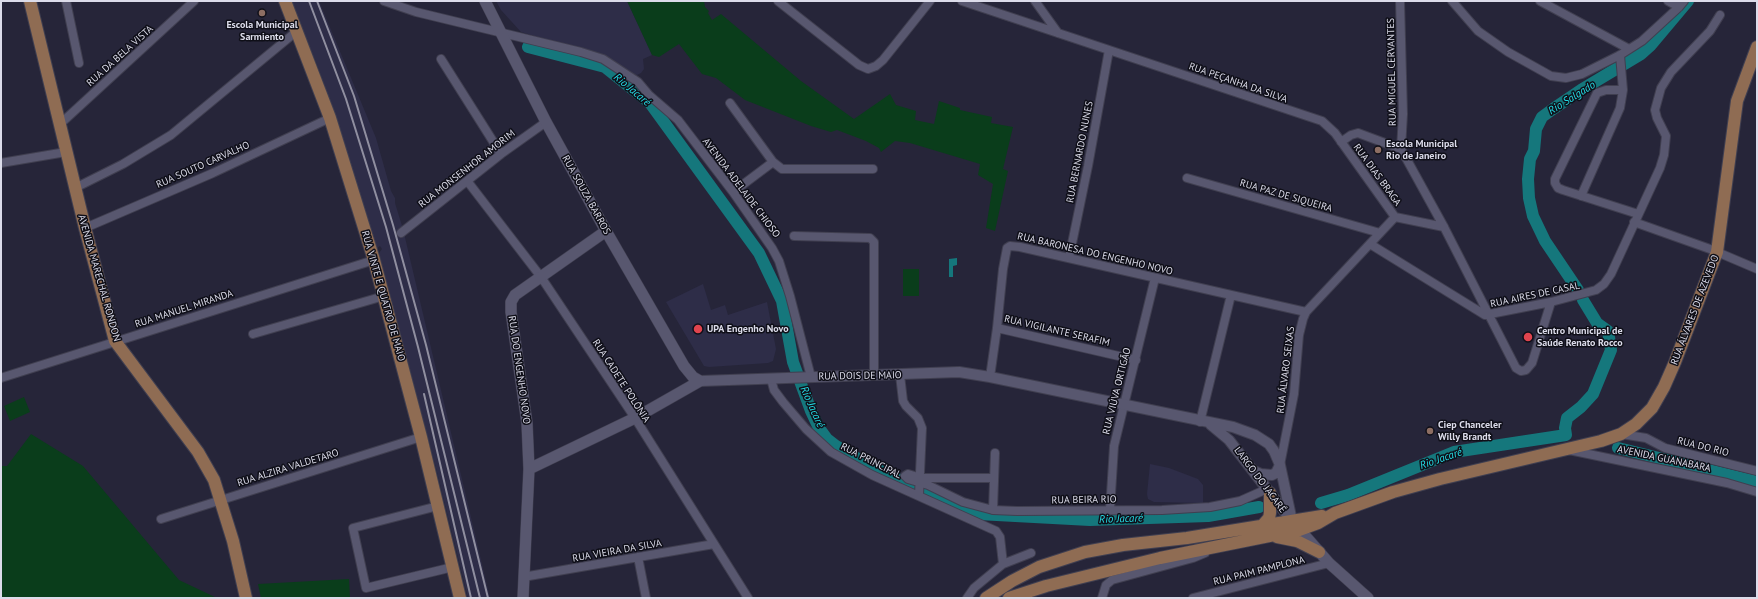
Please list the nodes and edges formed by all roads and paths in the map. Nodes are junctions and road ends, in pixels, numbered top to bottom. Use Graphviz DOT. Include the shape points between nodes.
graph roads {
  1 [pos="30,1"];
  2 [pos="66,1"];
  3 [pos="194,1"];
  4 [pos="285,1"];
  5 [pos="384,1"];
  6 [pos="484,1"];
  7 [pos="778,1"];
  8 [pos="930,1"];
  9 [pos="962,1"];
  10 [pos="1035,1"];
  11 [pos="1400,1"];
  12 [pos="1452,1"];
  13 [pos="1540,1"];
  14 [pos="1668,1"];
  15 [pos="974,3"];
  16 [pos="1682,4"];
  17 [pos="1720,15"];
  18 [pos="297,31"];
  19 [pos="500,32"];
  20 [pos="1058,33"];
  21 [pos="1757,47"];
  22 [pos="1629,49"];
  23 [pos="1109,50"];
  24 [pos="1620,55"];
  25 [pos="441,59"];
  26 [pos="79,63"];
  27 [pos="1623,90"];
  28 [pos="730,103"];
  29 [pos="330,118"];
  30 [pos="546,122"];
  31 [pos="59,125"];
  32 [pos="1342,142"];
  33 [pos="1401,149"];
  34 [pos="66,152"];
  35 [pos="501,154"];
  36 [pos="773,162"];
  37 [pos="1,163"];
  38 [pos="873,169"];
  39 [pos="1187,178"];
  40 [pos="468,182"];
  41 [pos="75,188"];
  42 [pos="733,192"];
  43 [pos="1580,196"];
  44 [pos="1396,217"];
  45 [pos="1636,218"];
  46 [pos="1444,227"];
  47 [pos="84,228"];
  48 [pos="606,231"];
  49 [pos="401,233"];
  50 [pos="1380,233"];
  51 [pos="794,236"];
  52 [pos="1370,244"];
  53 [pos="1717,252"];
  54 [pos="1069,258"];
  55 [pos="374,260"];
  56 [pos="1757,269"];
  57 [pos="541,277"];
  58 [pos="1154,278"];
  59 [pos="1230,295"];
  60 [pos="384,296"];
  61 [pos="1551,302"];
  62 [pos="1306,312"];
  63 [pos="1489,315"];
  64 [pos="997,328"];
  65 [pos="253,334"];
  66 [pos="115,341"];
  67 [pos="1136,360"];
  68 [pos="900,375"];
  69 [pos="874,376"];
  70 [pos="807,377"];
  71 [pos="990,377"];
  72 [pos="1,378"];
  73 [pos="771,379"];
  74 [pos="700,381"];
  75 [pos="1124,406"];
  76 [pos="635,418"];
  77 [pos="1204,422"];
  78 [pos="1639,422"];
  79 [pos="1255,435"];
  80 [pos="1616,436"];
  81 [pos="421,437"];
  82 [pos="1646,438"];
  83 [pos="1568,449"];
  84 [pos="1237,450"];
  85 [pos="995,453"];
  86 [pos="1280,466"];
  87 [pos="529,469"];
  88 [pos="1254,471"];
  89 [pos="1757,471"];
  90 [pos="905,476"];
  91 [pos="993,478"];
  92 [pos="921,481"];
  93 [pos="1269,491"];
  94 [pos="1757,492"];
  95 [pos="919,494"];
  96 [pos="221,500"];
  97 [pos="438,506"];
  98 [pos="993,510"];
  99 [pos="1110,510"];
  100 [pos="161,518"];
  101 [pos="1295,525"];
  102 [pos="1264,531"];
  103 [pos="714,544"];
  104 [pos="1219,545"];
  105 [pos="1319,552"];
  106 [pos="1031,553"];
  107 [pos="638,557"];
  108 [pos="1329,563"];
  109 [pos="1003,564"];
  110 [pos="453,567"];
  111 [pos="523,579"];
  112 [pos="246,598"];
  113 [pos="460,598"];
  114 [pos="517,598"];
  115 [pos="523,598"];
  116 [pos="646,598"];
  117 [pos="748,598"];
  118 [pos="967,598"];
  119 [pos="986,598"];
  120 [pos="1009,598"];
  121 [pos="1102,598"];
  122 [pos="1193,598"];
  123 [pos="1368,598"];
  1 -- 31 [label="main road, AVENIDA MARECHAL RONDON"];
  2 -- 26 [label="street"];
  3 -- 31 [label="street, RUA DA BELA VISTA"];
  4 -- 18 [label="main road, RUA VINTE E QUATRO DE MAIO"];
  5 -- 19 [label="street, AVENIDA ADELAIDE CHIOSO" via="416,12"];
  6 -- 19 [label="main road, RUA SOUZA BARROS"];
  7 -- 8 [label="street" via="859,65 868,69 883,60"];
  9 -- 15 [label="street, RUA PEÇANHA DA SILVA"];
  10 -- 20 [label="street"];
  11 -- 33 [label="street, RUA MIGUEL CERVANTES" via="1403,114"];
  12 -- 24 [label="street" via="1491,41 1551,76 1566,78 1582,74"];
  13 -- 22 [label="street"];
  14 -- 16 [label="street"];
  15 -- 20 [label="street, RUA PEÇANHA DA SILVA"];
  16 -- 22 [label="street" via="1651,35"];
  17 -- 45 [label="street, RUA AIRES DE CASAL" via="1710,31 1671,72 1661,88 1655,110 1665,132 1664,155"];
  18 -- 29 [label="main road, RUA VINTE E QUATRO DE MAIO"];
  18 -- 41 [label="street" via="171,135 124,164"];
  19 -- 30 [label="main road, RUA SOUZA BARROS"];
  19 -- 42 [label="street, AVENIDA ADELAIDE CHIOSO" via="603,59 638,82 678,120"];
  20 -- 23 [label="street, RUA PEÇANHA DA SILVA"];
  21 -- 53 [label="main road, RUA ÁLVARES DE AZEVEDO" via="1737,101"];
  22 -- 24 [label="street"];
  23 -- 32 [label="street, RUA PEÇANHA DA SILVA" via="1322,121"];
  23 -- 54 [label="street, RUA BERNARDO NUNES"];
  24 -- 27 [label="street"];
  25 -- 35 [label="street"];
  27 -- 43 [label="street" via="1615,121"];
  27 -- 43 [label="street" via="1597,93 1554,179 1558,188"];
  28 -- 36 [label="street"];
  29 -- 47 [label="street, RUA SOUTO CARVALHO" via="213,173"];
  29 -- 55 [label="main road, RUA VINTE E QUATRO DE MAIO"];
  30 -- 35 [label="street, RUA MONSENHOR AMORIM"];
  30 -- 48 [label="main road, RUA SOUZA BARROS"];
  31 -- 34 [label="main road, AVENIDA MARECHAL RONDON"];
  32 -- 33 [label="street" via="1358,133"];
  32 -- 44 [label="street, RUA DIAS BRAGA"];
  33 -- 46 [label="street"];
  34 -- 37 [label="street"];
  34 -- 41 [label="main road, AVENIDA MARECHAL RONDON"];
  35 -- 40 [label="street, RUA MONSENHOR AMORIM"];
  36 -- 38 [label="street" via="785,170"];
  36 -- 42 [label="street"];
  39 -- 50 [label="street, RUA PAZ DE SIQUEIRA"];
  40 -- 49 [label="street, RUA MONSENHOR AMORIM"];
  40 -- 57 [label="street, RUA CADETE POLÔNIA"];
  41 -- 47 [label="main road, AVENIDA MARECHAL RONDON"];
  42 -- 70 [label="street, AVENIDA ADELAIDE CHIOSO" via="763,233 779,261 790,296"];
  43 -- 45 [label="street"];
  44 -- 46 [label="street, RUA DIAS BRAGA"];
  44 -- 50 [label="street, RUA ÁLVARO SEIXAS"];
  45 -- 53 [label="street"];
  45 -- 61 [label="street, RUA AIRES DE CASAL" via="1604,284 1596,290"];
  46 -- 63 [label="street"];
  47 -- 66 [label="main road, AVENIDA MARECHAL RONDON"];
  48 -- 57 [label="main road, RUA DO ENGENHO NOVO"];
  48 -- 74 [label="main road, RUA SOUZA BARROS" via="684,366"];
  50 -- 52 [label="street, RUA ÁLVARO SEIXAS"];
  51 -- 69 [label="street" via="870,238 874,242"];
  52 -- 62 [label="street, RUA ÁLVARO SEIXAS"];
  52 -- 63 [label="street, RUA AIRES DE CASAL" via="1476,311"];
  53 -- 56 [label="street"];
  53 -- 78 [label="main road, RUA ÁLVARES DE AZEVEDO" via="1667,381 1652,408"];
  54 -- 58 [label="street, RUA BARONESA DO ENGENHO NOVO"];
  54 -- 64 [label="street, RUA BARONESA DO ENGENHO NOVO" via="1012,245 1007,248"];
  55 -- 60 [label="main road, RUA VINTE E QUATRO DE MAIO"];
  55 -- 66 [label="street, RUA MANUEL MIRANDA"];
  57 -- 76 [label="street, RUA CADETE POLÔNIA"];
  57 -- 87 [label="main road, RUA DO ENGENHO NOVO" via="515,295 511,307 526,404"];
  58 -- 59 [label="street, RUA BARONESA DO ENGENHO NOVO"];
  58 -- 67 [label="street, RUA VIÚVA ORTIGÃO"];
  59 -- 62 [label="street, RUA BARONESA DO ENGENHO NOVO"];
  59 -- 77 [label="street"];
  60 -- 65 [label="street"];
  60 -- 81 [label="main road, RUA VINTE E QUATRO DE MAIO"];
  61 -- 63 [label="street, RUA AIRES DE CASAL"];
  61 -- 63 [label="street" via="1532,363 1523,371 1516,368"];
  62 -- 86 [label="street, RUA ÁLVARO SEIXAS" via="1299,335 1294,394"];
  64 -- 67 [label="street, RUA VIGILANTE SERAFIM"];
  64 -- 71 [label="street, RUA BARONESA DO ENGENHO NOVO"];
  66 -- 72 [label="street, RUA MANUEL MIRANDA"];
  66 -- 96 [label="main road, AVENIDA MARECHAL RONDON" via="203,459"];
  67 -- 75 [label="street, RUA VIÚVA ORTIGÃO"];
  68 -- 69 [label="street, RUA DOIS DE MAIO"];
  68 -- 71 [label="street, RUA DOIS DE MAIO" via="959,372"];
  68 -- 92 [label="street" via="903,401 921,422"];
  69 -- 70 [label="street, RUA DOIS DE MAIO"];
  70 -- 73 [label="street, RUA DOIS DE MAIO"];
  71 -- 75 [label="street, RUA DOIS DE MAIO"];
  73 -- 74 [label="street, RUA DOIS DE MAIO"];
  73 -- 95 [label="street, RUA PRINCIPAL" via="779,398 823,446 872,475"];
  74 -- 76 [label="main road, RUA DOIS DE MAIO"];
  75 -- 77 [label="street, RUA DOIS DE MAIO"];
  75 -- 99 [label="street, RUA VIÚVA ORTIGÃO" via="1114,446"];
  76 -- 87 [label="main road, RUA DOIS DE MAIO"];
  76 -- 103 [label="street, RUA CADETE POLÔNIA"];
  77 -- 79 [label="street, LARGO DO JACARÉ" via="1233,427"];
  77 -- 84 [label="street, LARGO DO JACARÉ" via="1224,435"];
  78 -- 80 [label="main road, RUA ÁLVARES DE AZEVEDO"];
  78 -- 82 [label="street"];
  79 -- 84 [label="street" via="1244,436"];
  79 -- 86 [label="street, LARGO DO JACARÉ" via="1268,444 1277,456"];
  80 -- 82 [label="street, RUA DO RIO"];
  80 -- 83 [label="main road, RUA ÁLVARES DE AZEVEDO"];
  81 -- 96 [label="street, RUA ALZIRA VALDETARO"];
  81 -- 97 [label="main road, RUA VINTE E QUATRO DE MAIO"];
  82 -- 89 [label="street, RUA DO RIO" via="1665,448"];
  83 -- 94 [label="street, AVENIDA GUANABARA" via="1727,483"];
  83 -- 101 [label="main road, RUA ÁLVARES DE AZEVEDO" via="1420,484 1335,514 1318,523"];
  84 -- 88 [label="street, LARGO DO JACARÉ"];
  85 -- 91 [label="street"];
  86 -- 88 [label="street" via="1272,475"];
  86 -- 101 [label="street, LARGO DO JACARÉ"];
  87 -- 111 [label="main road, RUA DO ENGENHO NOVO"];
  88 -- 93 [label="street, LARGO DO JACARÉ"];
  90 -- 92 [label="street" via="908,474"];
  91 -- 92 [label="street"];
  91 -- 98 [label="street"];
  92 -- 95 [label="street"];
  92 -- 98 [label="street, RUA BEIRA RIO" via="964,502"];
  93 -- 99 [label="street, RUA BEIRA RIO" via="1240,501 1210,507"];
  93 -- 101 [label="street, LARGO DO JACARÉ"];
  93 -- 102 [label="main road" via="1269,518"];
  95 -- 109 [label="street, RUA PRINCIPAL" via="996,531 1000,537"];
  96 -- 100 [label="street, RUA ALZIRA VALDETARO"];
  96 -- 112 [label="main road, AVENIDA MARECHAL RONDON"];
  97 -- 110 [label="main road, RUA VINTE E QUATRO DE MAIO"];
  97 -- 110 [label="street" via="353,528 366,588"];
  98 -- 99 [label="street, RUA BEIRA RIO"];
  101 -- 102 [label="main road, RUA ÁLVARES DE AZEVEDO"];
  101 -- 105 [label="main road"];
  102 -- 104 [label="main road"];
  102 -- 105 [label="main road" via="1292,539"];
  102 -- 119 [label="main road" via="1085,552 1039,567"];
  103 -- 107 [label="street, RUA VIEIRA DA SILVA"];
  103 -- 117 [label="street, RUA CADETE POLÔNIA"];
  104 -- 120 [label="main road" via="1036,589"];
  104 -- 121 [label="street" via="1193,558 1112,580 1106,585"];
  105 -- 108 [label="main road"];
  106 -- 109 [label="street"];
  107 -- 111 [label="street, RUA VIEIRA DA SILVA"];
  107 -- 116 [label="street"];
  108 -- 122 [label="street, RUA PAIM PAMPLONA"];
  108 -- 123 [label="main road"];
  109 -- 118 [label="street" via="974,588"];
  110 -- 113 [label="main road, RUA VINTE E QUATRO DE MAIO"];
  111 -- 114 [label="main road, RUA DO ENGENHO NOVO"];
  111 -- 115 [label="main road, RUA DO ENGENHO NOVO"];
}
